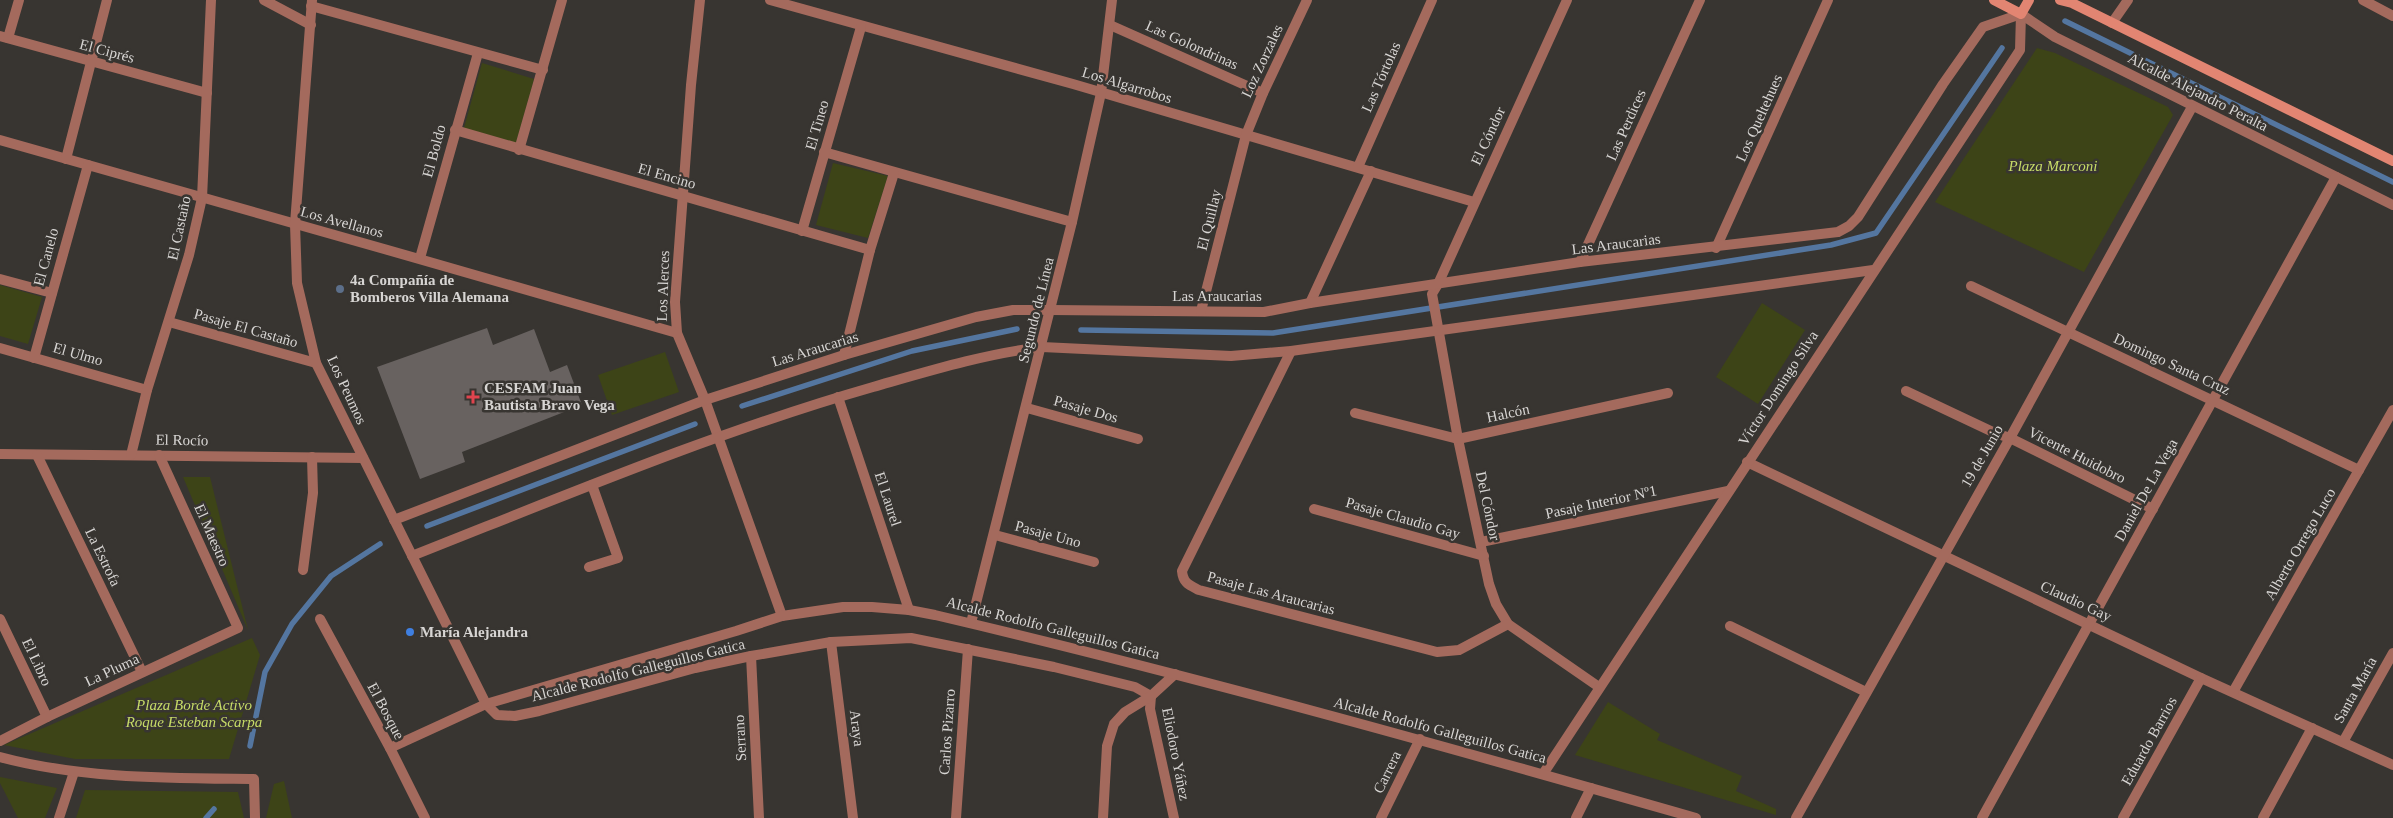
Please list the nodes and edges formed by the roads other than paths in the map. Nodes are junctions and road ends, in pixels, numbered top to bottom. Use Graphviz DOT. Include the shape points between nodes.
graph roads {
  1 [pos="19,0"];
  2 [pos="107,0"];
  3 [pos="211,0"];
  4 [pos="264,0"];
  5 [pos="562,0"];
  6 [pos="700,0"];
  7 [pos="770,0"];
  8 [pos="1112,0"];
  9 [pos="1306,0"];
  10 [pos="1432,0"];
  11 [pos="1567,0"];
  12 [pos="1700,0"];
  13 [pos="1828,0"];
  14 [pos="1994,0"];
  15 [pos="2029,0"];
  16 [pos="2060,0"];
  17 [pos="2128,0"];
  18 [pos="2363,0"];
  19 [pos="312,3"];
  20 [pos="2021,14"];
  21 [pos="2393,16"];
  22 [pos="2112,23"];
  23 [pos="311,25"];
  24 [pos="1110,25"];
  25 [pos="861,26"];
  26 [pos="4,37"];
  27 [pos="478,53"];
  28 [pos="90,62"];
  29 [pos="543,70"];
  30 [pos="206,93"];
  31 [pos="1101,93"];
  32 [pos="1263,93"];
  33 [pos="2192,107"];
  34 [pos="456,130"];
  35 [pos="1246,135"];
  36 [pos="0,140"];
  37 [pos="519,150"];
  38 [pos="824,152"];
  39 [pos="66,159"];
  40 [pos="2393,161"];
  41 [pos="88,165"];
  42 [pos="1358,167"];
  43 [pos="1371,171"];
  44 [pos="894,173"];
  45 [pos="2336,177"];
  46 [pos="684,197"];
  47 [pos="202,198"];
  48 [pos="1474,202"];
  49 [pos="2393,205"];
  50 [pos="1072,222"];
  51 [pos="295,224"];
  52 [pos="802,231"];
  53 [pos="1716,248"];
  54 [pos="870,250"];
  55 [pos="420,258"];
  56 [pos="1580,262"];
  57 [pos="1873,270"];
  58 [pos="0,279"];
  59 [pos="1438,284"];
  60 [pos="1971,286"];
  61 [pos="52,293"];
  62 [pos="1310,303"];
  63 [pos="1051,310"];
  64 [pos="1201,311"];
  65 [pos="169,322"];
  66 [pos="1438,331"];
  67 [pos="2068,332"];
  68 [pos="677,334"];
  69 [pos="1042,347"];
  70 [pos="0,348"];
  71 [pos="1291,351"];
  72 [pos="844,355"];
  73 [pos="34,358"];
  74 [pos="316,363"];
  75 [pos="147,390"];
  76 [pos="1906,391"];
  77 [pos="1668,393"];
  78 [pos="838,397"];
  79 [pos="705,400"];
  80 [pos="2212,400"];
  81 [pos="1027,408"];
  82 [pos="2393,410"];
  83 [pos="1355,413"];
  84 [pos="718,437"];
  85 [pos="2010,438"];
  86 [pos="1138,439"];
  87 [pos="1458,439"];
  88 [pos="0,454"];
  89 [pos="37,454"];
  90 [pos="131,455"];
  91 [pos="159,455"];
  92 [pos="312,457"];
  93 [pos="363,458"];
  94 [pos="1747,462"];
  95 [pos="2359,470"];
  96 [pos="592,485"];
  97 [pos="1728,491"];
  98 [pos="1314,509"];
  99 [pos="2153,509"];
  100 [pos="394,520"];
  101 [pos="995,535"];
  102 [pos="1481,542"];
  103 [pos="1943,555"];
  104 [pos="412,556"];
  105 [pos="1484,556"];
  106 [pos="1094,562"];
  107 [pos="589,567"];
  108 [pos="303,570"];
  109 [pos="909,610"];
  110 [pos="782,616"];
  111 [pos="0,619"];
  112 [pos="320,619"];
  113 [pos="971,623"];
  114 [pos="1508,624"];
  115 [pos="2089,624"];
  116 [pos="1730,626"];
  117 [pos="238,628"];
  118 [pos="831,642"];
  119 [pos="968,649"];
  120 [pos="2393,653"];
  121 [pos="751,656"];
  122 [pos="142,672"];
  123 [pos="1175,674"];
  124 [pos="2201,678"];
  125 [pos="1599,687"];
  126 [pos="1866,692"];
  127 [pos="2233,692"];
  128 [pos="1151,696"];
  129 [pos="486,704"];
  130 [pos="46,717"];
  131 [pos="2312,728"];
  132 [pos="1420,740"];
  133 [pos="0,741"];
  134 [pos="2344,742"];
  135 [pos="390,748"];
  136 [pos="0,757"];
  137 [pos="2393,765"];
  138 [pos="74,772"];
  139 [pos="1543,774"];
  140 [pos="1591,788"];
  141 [pos="59,818"];
  142 [pos="255,818"];
  143 [pos="424,818"];
  144 [pos="759,818"];
  145 [pos="853,818"];
  146 [pos="956,818"];
  147 [pos="1103,818"];
  148 [pos="1174,818"];
  149 [pos="1381,818"];
  150 [pos="1576,818"];
  151 [pos="1696,818"];
  152 [pos="1796,818"];
  153 [pos="1982,818"];
  154 [pos="2124,818"];
  155 [pos="2263,818"];
  1 -- 26 [label="street"];
  2 -- 28 [label="street"];
  3 -- 30 [label="street, El Castaño"];
  4 -- 23 [label="street"];
  5 -- 29 [label="street"];
  6 -- 46 [label="street, Los Alerces"];
  7 -- 25 [label="street, Los Algarrobos"];
  8 -- 24 [label="street, Segundo de Línea"];
  9 -- 32 [label="street, Loz Zorzales"];
  10 -- 42 [label="street, Las Tórtolas"];
  11 -- 48 [label="street, El Cóndor"];
  12 -- 56 [label="street, Las Perdices"];
  13 -- 53 [label="street, Los Queltehues"];
  14 -- 20 [label="main road, Alcalde Alejandro Peralta"];
  15 -- 20 [label="main road"];
  16 -- 22 [label="main road, Alcalde Alejandro Peralta"];
  17 -- 22 [label="street"];
  18 -- 21 [label="street"];
  19 -- 23 [label="street, Los Peumos"];
  19 -- 27 [label="street"];
  20 -- 33 [label="street, Alcalde Alejandro Peralta" via="2055,37"];
  20 -- 53 [label="street, Las Araucarias" via="1984,27 1849,226 1838,232"];
  20 -- 57 [label="street, Víctor Domingo Silva" via="2020,50"];
  22 -- 40 [label="main road, Alcalde Alejandro Peralta"];
  23 -- 51 [label="street, Los Peumos"];
  24 -- 31 [label="street, Segundo de Línea"];
  24 -- 32 [label="street, Las Golondrinas"];
  25 -- 31 [label="street, Los Algarrobos"];
  25 -- 38 [label="street, El Tineo"];
  26 -- 28 [label="street, El Ciprés"];
  27 -- 29 [label="street"];
  27 -- 34 [label="street, El Boldo"];
  28 -- 30 [label="street, El Ciprés"];
  28 -- 39 [label="street"];
  29 -- 37 [label="street"];
  30 -- 47 [label="street, El Castaño"];
  31 -- 35 [label="street, Los Algarrobos"];
  31 -- 50 [label="street, Segundo de Línea"];
  32 -- 35 [label="street, Loz Zorzales"];
  33 -- 45 [label="street, Alcalde Alejandro Peralta"];
  33 -- 67 [label="street, 19 de Junio"];
  34 -- 37 [label="street, El Encino"];
  34 -- 55 [label="street, El Boldo"];
  35 -- 42 [label="street, Los Algarrobos"];
  35 -- 64 [label="street, El Quillay"];
  36 -- 39 [label="street, Los Avellanos"];
  37 -- 46 [label="street, El Encino"];
  38 -- 44 [label="street"];
  38 -- 52 [label="street, El Tineo"];
  39 -- 41 [label="street, Los Avellanos"];
  41 -- 47 [label="street, Los Avellanos"];
  41 -- 61 [label="street, El Canelo"];
  42 -- 43 [label="street, Los Algarrobos"];
  43 -- 48 [label="street, Los Algarrobos"];
  43 -- 62 [label="street"];
  44 -- 50 [label="street"];
  44 -- 54 [label="street"];
  45 -- 49 [label="street, Alcalde Alejandro Peralta"];
  45 -- 80 [label="street, Daniel De La Vega"];
  46 -- 52 [label="street, El Encino"];
  46 -- 68 [label="street, Los Alerces" via="675,302"];
  47 -- 51 [label="street, Los Avellanos"];
  47 -- 65 [label="street, El Castaño" via="190,255"];
  48 -- 59 [label="street, El Cóndor"];
  50 -- 63 [label="street, Segundo de Línea"];
  51 -- 55 [label="street, Los Avellanos"];
  51 -- 74 [label="street, Los Peumos" via="297,283"];
  52 -- 54 [label="street, El Encino"];
  53 -- 56 [label="street, Las Araucarias"];
  54 -- 72 [label="street"];
  55 -- 68 [label="street, Los Avellanos"];
  56 -- 59 [label="street, Las Araucarias"];
  57 -- 66 [label="street"];
  57 -- 94 [label="street, Víctor Domingo Silva"];
  58 -- 61 [label="street"];
  59 -- 62 [label="street, Las Araucarias"];
  59 -- 66 [label="street, Del Cóndor" via="1432,294"];
  60 -- 67 [label="street, Domingo Santa Cruz"];
  61 -- 73 [label="street, El Canelo"];
  62 -- 64 [label="street, Las Araucarias" via="1264,312"];
  63 -- 64 [label="street, Las Araucarias"];
  63 -- 69 [label="street, Segundo de Línea"];
  63 -- 72 [label="street, Las Araucarias" via="1013,310 976,317"];
  65 -- 74 [label="street, Pasaje El Castaño"];
  65 -- 75 [label="street, El Castaño"];
  66 -- 71 [label="street"];
  66 -- 87 [label="street, Del Cóndor"];
  67 -- 80 [label="street, Domingo Santa Cruz"];
  67 -- 85 [label="street, 19 de Junio"];
  68 -- 79 [label="street, Los Alerces"];
  69 -- 71 [label="street" via="1231,356"];
  69 -- 78 [label="street" via="977,357"];
  69 -- 81 [label="street, Segundo de Línea"];
  70 -- 73 [label="street, El Ulmo"];
  71 -- 114 [label="street, Pasaje Las Araucarias" via="1182,571 1183,579 1199,590 1437,652 1459,650"];
  72 -- 79 [label="street, Las Araucarias"];
  73 -- 75 [label="street, El Ulmo"];
  74 -- 93 [label="street, Los Peumos"];
  75 -- 90 [label="street, El Castaño"];
  76 -- 85 [label="street, Vicente Huidobro"];
  77 -- 87 [label="street, Halcón"];
  78 -- 84 [label="street"];
  78 -- 109 [label="street, El Laurel"];
  79 -- 84 [label="street, Los Alerces"];
  79 -- 100 [label="street, Las Araucarias"];
  80 -- 95 [label="street, Domingo Santa Cruz"];
  80 -- 99 [label="street, Daniel De La Vega"];
  81 -- 86 [label="street, Pasaje Dos"];
  81 -- 101 [label="street, Segundo de Línea"];
  82 -- 95 [label="street, Alberto Orrego Luco"];
  83 -- 87 [label="street, Halcón"];
  84 -- 96 [label="street"];
  84 -- 110 [label="street, Los Alerces"];
  85 -- 99 [label="street, Vicente Huidobro"];
  85 -- 103 [label="street, 19 de Junio"];
  87 -- 102 [label="street, Del Cóndor"];
  88 -- 89 [label="street, El Rocío"];
  89 -- 90 [label="street, El Rocío"];
  89 -- 122 [label="street, La Estrofa"];
  90 -- 91 [label="street, El Rocío"];
  91 -- 92 [label="street, El Rocío"];
  91 -- 117 [label="street, El Maestro"];
  92 -- 93 [label="street, El Rocío"];
  92 -- 108 [label="street" via="313,494"];
  93 -- 100 [label="street, Los Peumos"];
  94 -- 97 [label="street, Víctor Domingo Silva"];
  94 -- 103 [label="street, Claudio Gay"];
  95 -- 127 [label="street, Alberto Orrego Luco"];
  96 -- 104 [label="street"];
  96 -- 107 [label="street" via="618,558"];
  97 -- 102 [label="street, Pasaje Interior Nº1"];
  97 -- 125 [label="street, Víctor Domingo Silva"];
  98 -- 105 [label="street, Pasaje Claudio Gay"];
  99 -- 115 [label="street, Daniel De La Vega"];
  100 -- 104 [label="street, Los Peumos"];
  101 -- 106 [label="street, Pasaje Uno"];
  101 -- 113 [label="street, Segundo de Línea"];
  102 -- 105 [label="street, Del Cóndor"];
  103 -- 115 [label="street, Claudio Gay"];
  103 -- 126 [label="street, 19 de Junio"];
  104 -- 129 [label="street, Los Peumos"];
  105 -- 114 [label="street, Del Cóndor" via="1496,604"];
  109 -- 110 [label="street, Alcalde Rodolfo Galleguillos Gatica" via="843,607"];
  109 -- 113 [label="street, Alcalde Rodolfo Galleguillos Gatica"];
  110 -- 129 [label="street, Alcalde Rodolfo Galleguillos Gatica"];
  111 -- 130 [label="street, El Libro"];
  112 -- 135 [label="street, El Bosque"];
  113 -- 123 [label="street, Alcalde Rodolfo Galleguillos Gatica"];
  114 -- 125 [label="street, Del Cóndor"];
  115 -- 124 [label="street, Claudio Gay"];
  115 -- 153 [label="street, Daniel De La Vega"];
  116 -- 126 [label="street"];
  117 -- 122 [label="street, La Pluma"];
  118 -- 119 [label="street, Alcalde Rodolfo Galleguillos Gatica" via="911,638"];
  118 -- 121 [label="street, Alcalde Rodolfo Galleguillos Gatica"];
  118 -- 145 [label="street, Araya"];
  119 -- 128 [label="street, Alcalde Rodolfo Galleguillos Gatica" via="1135,687"];
  119 -- 146 [label="street, Carlos Pizarro"];
  120 -- 134 [label="street, Santa María"];
  121 -- 129 [label="street, Alcalde Rodolfo Galleguillos Gatica" via="515,716 497,715"];
  121 -- 144 [label="street, Serrano"];
  122 -- 130 [label="street, La Pluma"];
  123 -- 128 [label="street, Alcalde Rodolfo Galleguillos Gatica"];
  123 -- 132 [label="street, Alcalde Rodolfo Galleguillos Gatica"];
  124 -- 127 [label="street, Claudio Gay"];
  124 -- 154 [label="street, Eduardo Barrios"];
  125 -- 139 [label="street, Víctor Domingo Silva"];
  126 -- 152 [label="street, 19 de Junio"];
  127 -- 131 [label="street, Claudio Gay"];
  128 -- 147 [label="street" via="1114,724 1107,746"];
  128 -- 148 [label="street, Eliodoro Yáñez" via="1150,709"];
  129 -- 135 [label="street, Alcalde Rodolfo Galleguillos Gatica"];
  130 -- 133 [label="street, La Pluma"];
  131 -- 134 [label="street, Claudio Gay"];
  131 -- 155 [label="street"];
  132 -- 139 [label="street, Alcalde Rodolfo Galleguillos Gatica"];
  132 -- 149 [label="street, Carrera"];
  134 -- 137 [label="street, Claudio Gay"];
  135 -- 143 [label="street, El Bosque"];
  136 -- 138 [label="street"];
  138 -- 141 [label="street"];
  138 -- 142 [label="street" via="254,779"];
  139 -- 140 [label="street, Alcalde Rodolfo Galleguillos Gatica"];
  140 -- 150 [label="street"];
  140 -- 151 [label="street, Alcalde Rodolfo Galleguillos Gatica"];
}
